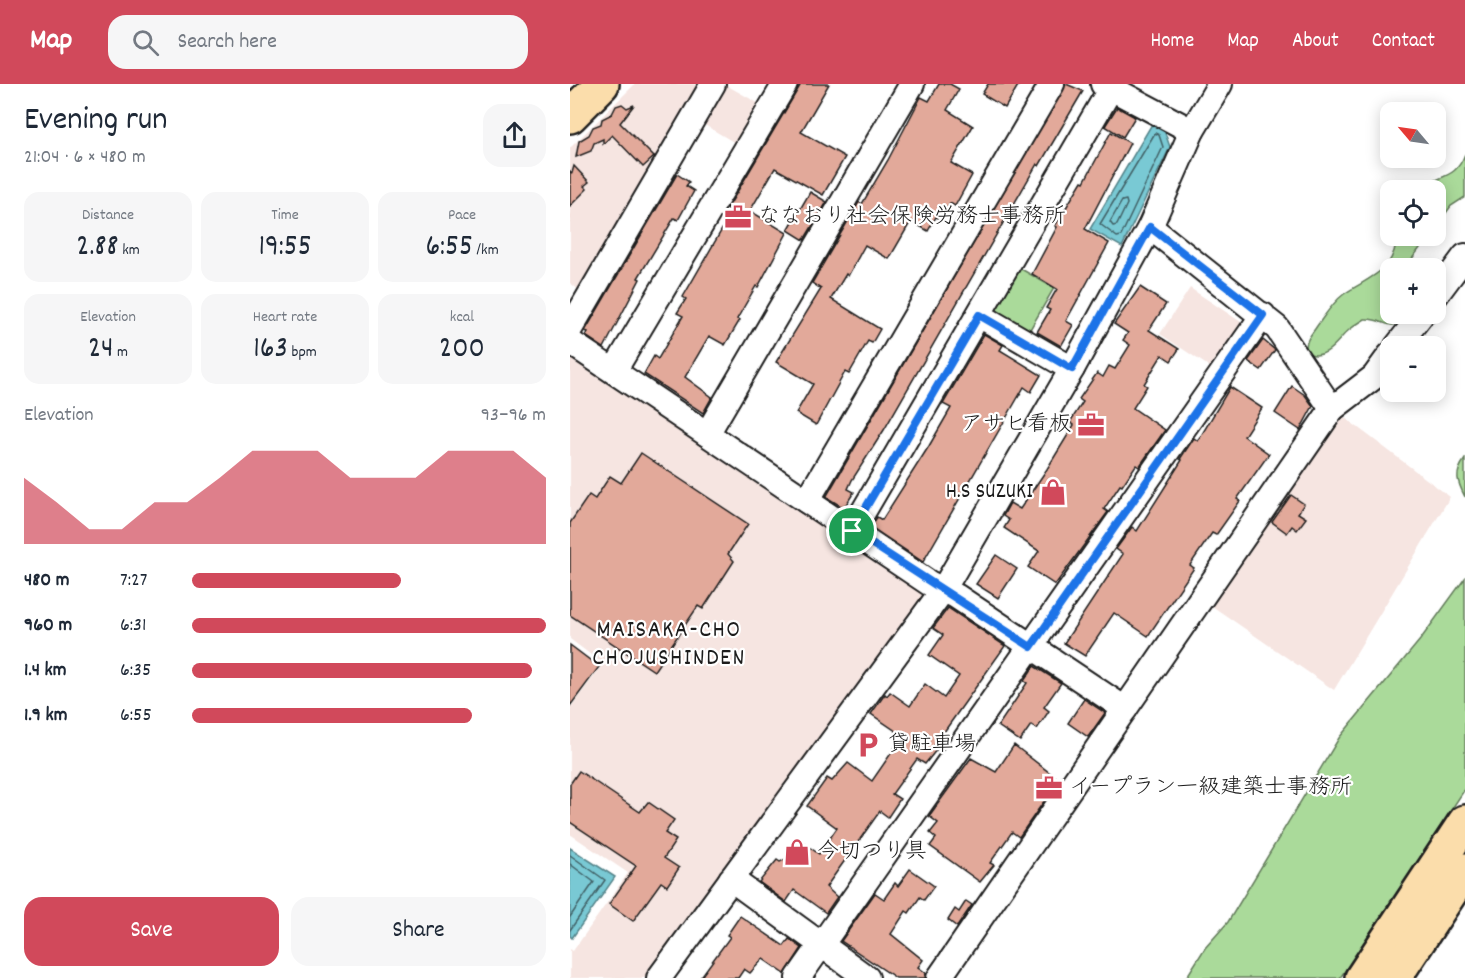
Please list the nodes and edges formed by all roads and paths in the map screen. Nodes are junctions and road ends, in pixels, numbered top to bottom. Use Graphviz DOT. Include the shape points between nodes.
graph roads {
  1 [pos="602,84"];
  2 [pos="713,84"];
  3 [pos="785,84"];
  4 [pos="912,84"];
  5 [pos="1052,84"];
  6 [pos="1220,84"];
  7 [pos="1107,86"];
  8 [pos="570,116"];
  9 [pos="1192,131"];
  10 [pos="1150,227"];
  11 [pos="1465,256"];
  12 [pos="1446,282"];
  13 [pos="578,295"];
  14 [pos="979,315"];
  15 [pos="1263,315"];
  16 [pos="1414,324"];
  17 [pos="570,329"];
  18 [pos="1405,336"];
  19 [pos="570,342"];
  20 [pos="1072,369"];
  21 [pos="1380,369"];
  22 [pos="614,371"];
  23 [pos="1332,409"];
  24 [pos="707,434"];
  25 [pos="807,501"];
  26 [pos="852,531"];
  27 [pos="942,590"];
  28 [pos="1031,647"];
  29 [pos="1125,710"];
  30 [pos="1465,822"];
  31 [pos="1465,870"];
  32 [pos="731,879"];
  33 [pos="822,945"];
  34 [pos="659,978"];
  35 [pos="798,978"];
  36 [pos="867,978"];
  37 [pos="939,978"];
  38 [pos="1362,978"];
  39 [pos="1394,978"];
  1 -- 8 [label="highway"];
  2 -- 13 [label="street"];
  3 -- 22 [label="street"];
  4 -- 24 [label="street"];
  5 -- 25 [label="street"];
  6 -- 9 [label="street"];
  7 -- 9 [label="street"];
  7 -- 14 [label="street"];
  9 -- 10 [label="street"];
  10 -- 15 [label="street"];
  10 -- 20 [label="street"];
  11 -- 12 [label="street"];
  13 -- 17 [label="street"];
  14 -- 20 [label="street"];
  14 -- 26 [label="street"];
  15 -- 23 [label="street" via="1284,336"];
  15 -- 28 [label="street"];
  16 -- 18 [label="street"];
  19 -- 22 [label="street"];
  20 -- 27 [label="street"];
  21 -- 23 [label="street"];
  22 -- 24 [label="street"];
  23 -- 29 [label="street"];
  24 -- 25 [label="street"];
  25 -- 26 [label="street"];
  26 -- 27 [label="street"];
  27 -- 28 [label="street"];
  27 -- 32 [label="street"];
  28 -- 29 [label="street"];
  28 -- 33 [label="street"];
  29 -- 37 [label="street"];
  30 -- 38 [label="highway"];
  31 -- 39 [label="highway"];
  32 -- 33 [label="street"];
  32 -- 34 [label="street"];
  33 -- 35 [label="street"];
  33 -- 36 [label="street"];
}
